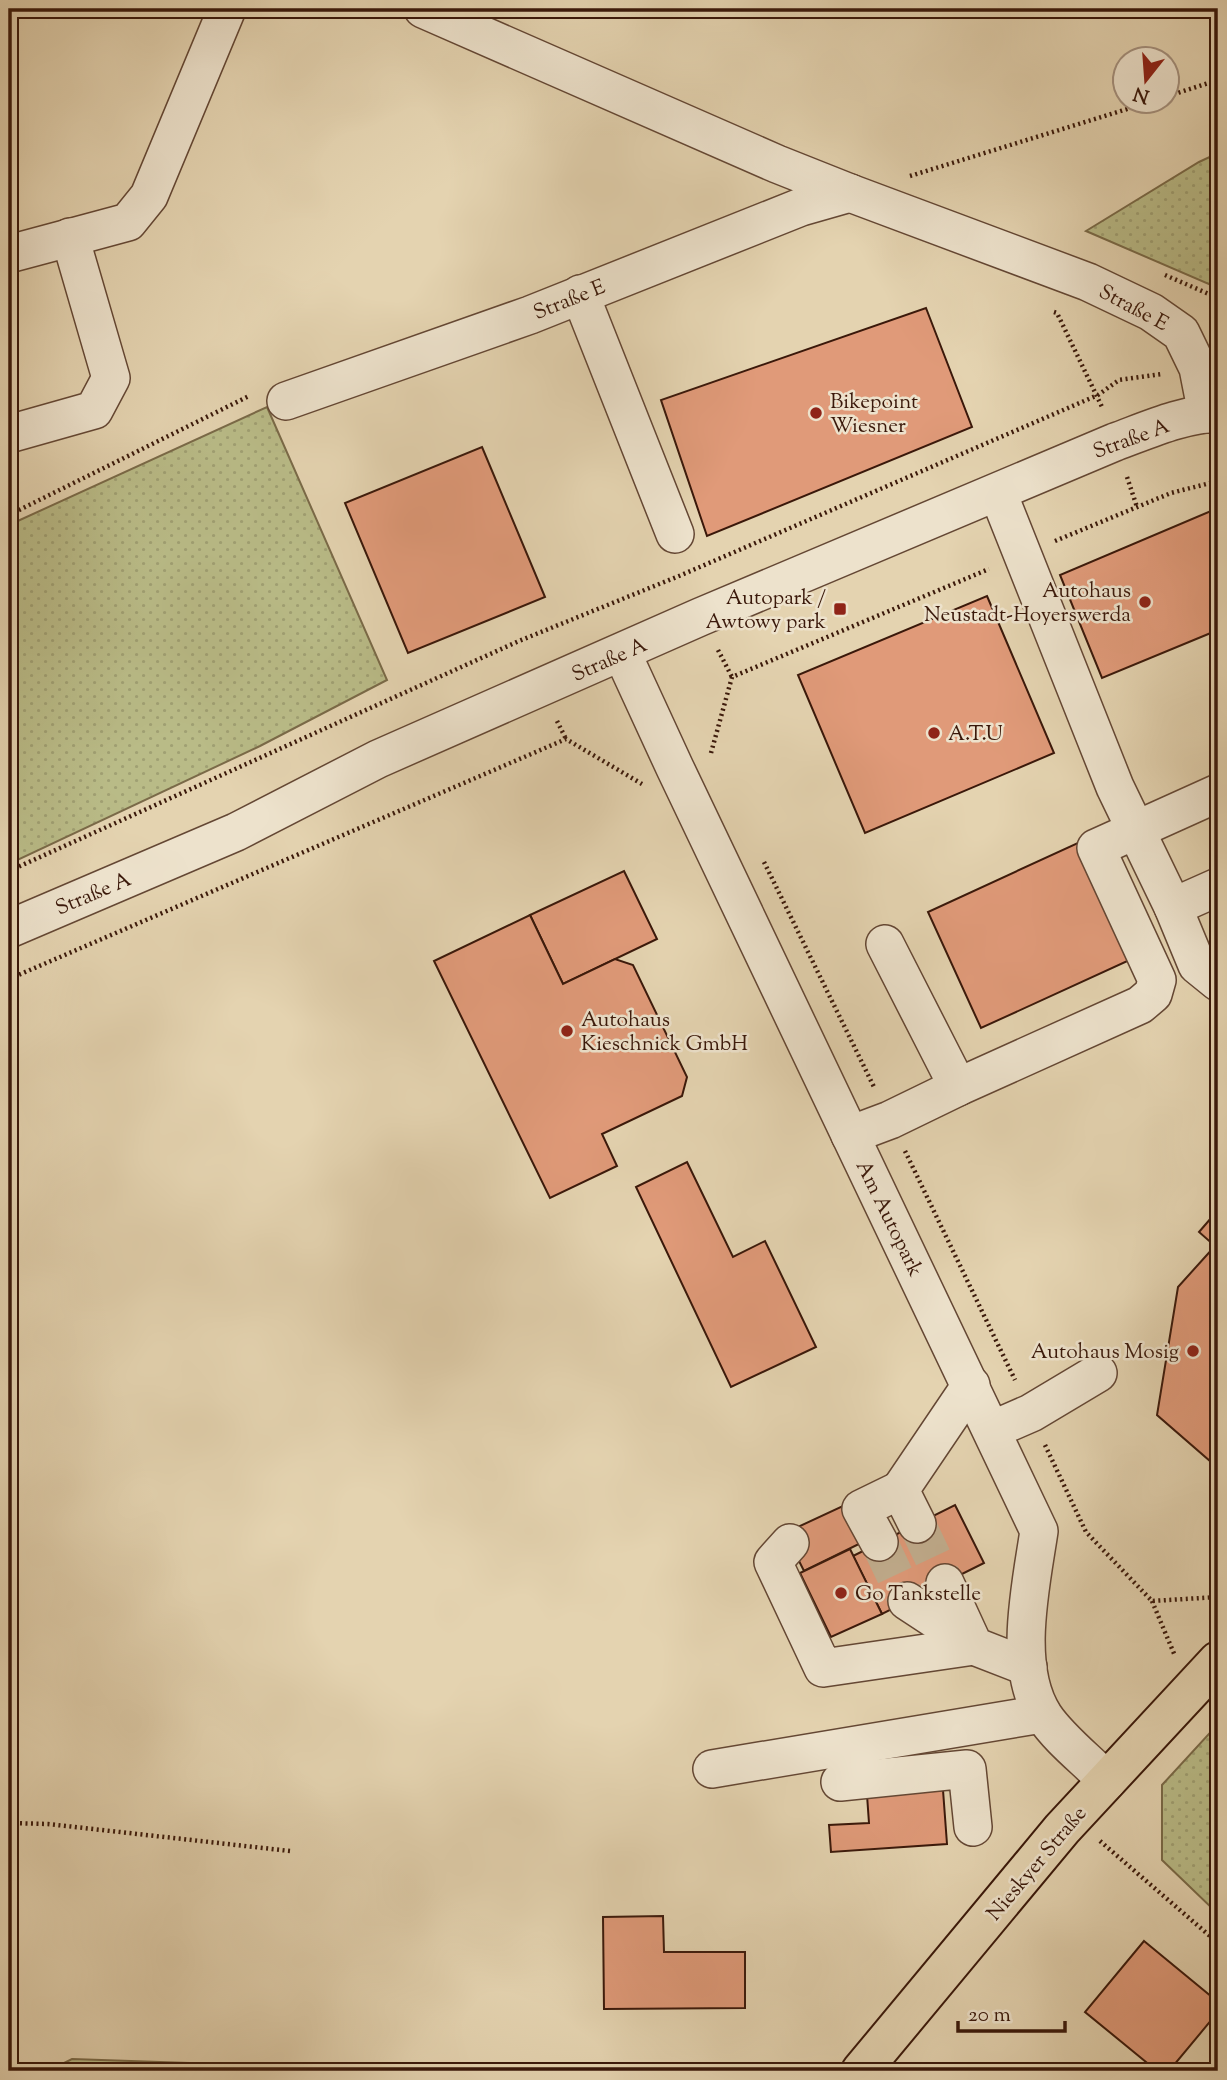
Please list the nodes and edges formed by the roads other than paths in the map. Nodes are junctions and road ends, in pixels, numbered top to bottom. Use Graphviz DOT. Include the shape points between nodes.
graph roads {
  1 [pos="227,9"];
  2 [pos="423,9"];
  3 [pos="850,193"];
  4 [pos="71,237"];
  5 [pos="9,254"];
  6 [pos="580,294"];
  7 [pos="286,401"];
  8 [pos="1212,413"];
  9 [pos="9,434"];
  10 [pos="998,493"];
  11 [pos="675,534"];
  12 [pos="622,653"];
  13 [pos="1218,793"];
  14 [pos="1136,830"];
  15 [pos="1218,887"];
  16 [pos="1173,907"];
  17 [pos="9,929"];
  18 [pos="885,944"];
  19 [pos="1218,982"];
  20 [pos="958,1087"];
  21 [pos="850,1135"];
  22 [pos="1098,1373"];
  23 [pos="971,1385"];
  24 [pos="992,1430"];
  25 [pos="901,1490"];
  26 [pos="917,1524"];
  27 [pos="879,1542"];
  28 [pos="790,1543"];
  29 [pos="945,1583"];
  30 [pos="907,1601"];
  31 [pos="974,1646"];
  32 [pos="1218,1661"];
  33 [pos="1028,1667"];
  34 [pos="1042,1714"];
  35 [pos="712,1769"];
  36 [pos="840,1781"];
  37 [pos="1107,1781"];
  38 [pos="973,1827"];
  39 [pos="862,2071"];
  1 -- 4 [label="street" via="149,196 128,222"];
  2 -- 3 [label="street, Straße E"];
  3 -- 6 [label="street, Straße E" via="801,207"];
  3 -- 8 [label="street, Straße E" via="1088,282 1151,312 1181,333"];
  4 -- 5 [label="street"];
  4 -- 9 [label="street" via="111,378 94,410"];
  6 -- 7 [label="street, Straße E"];
  6 -- 11 [label="street"];
  8 -- 10 [label="street, Straße A" via="1157,426"];
  10 -- 12 [label="street, Straße A"];
  10 -- 14 [label="street"];
  12 -- 17 [label="street, Straße A" via="378,759 236,832"];
  12 -- 21 [label="street, Am Autopark"];
  13 -- 14 [label="street"];
  14 -- 16 [label="street"];
  14 -- 20 [label="street" via="1096,848 1157,980 1153,994 1140,1005"];
  15 -- 16 [label="street"];
  16 -- 19 [label="street" via="1197,965"];
  18 -- 20 [label="street"];
  20 -- 21 [label="street"];
  21 -- 23 [label="street, Am Autopark"];
  22 -- 24 [label="street"];
  23 -- 24 [label="street, Am Autopark"];
  23 -- 25 [label="street"];
  24 -- 33 [label="street, Am Autopark" via="1039,1531 1027,1616"];
  25 -- 26 [label="street"];
  25 -- 27 [label="street" via="855,1512"];
  28 -- 31 [label="street" via="773,1562 823,1668"];
  29 -- 31 [label="street"];
  30 -- 31 [label="street"];
  31 -- 33 [label="street"];
  32 -- 37 [label="main road, Nieskyer Straße"];
  33 -- 34 [label="street, Am Autopark"];
  34 -- 36 [label="street"];
  34 -- 37 [label="street, Am Autopark"];
  35 -- 36 [label="street"];
  36 -- 38 [label="street" via="967,1769"];
  37 -- 39 [label="main road, Nieskyer Straße"];
}
